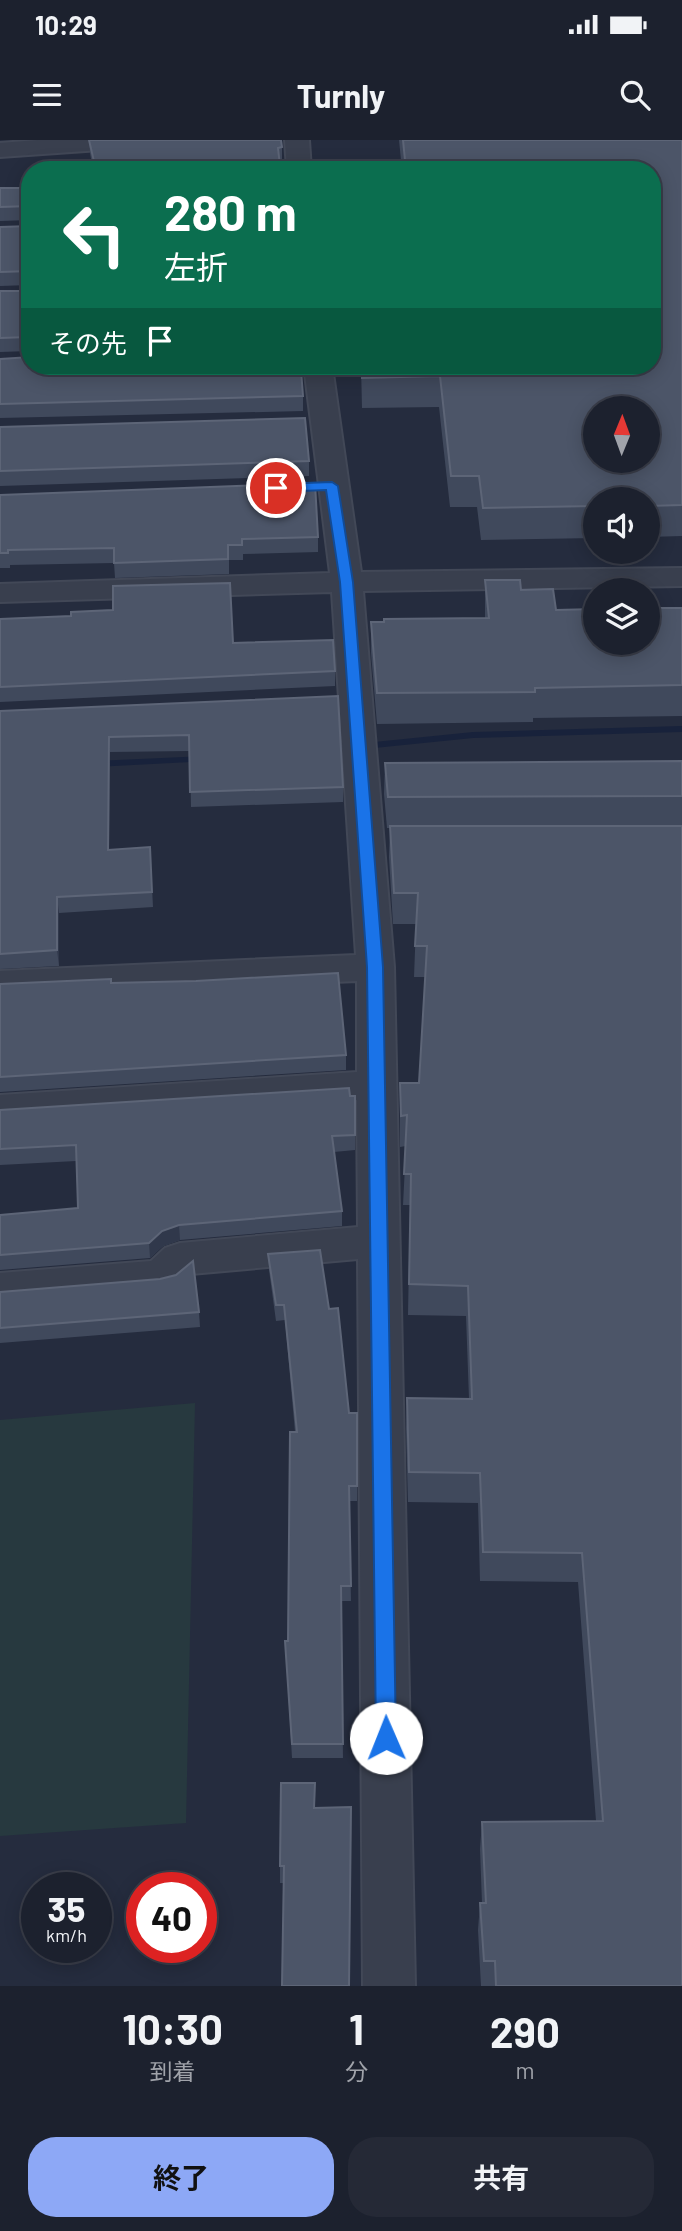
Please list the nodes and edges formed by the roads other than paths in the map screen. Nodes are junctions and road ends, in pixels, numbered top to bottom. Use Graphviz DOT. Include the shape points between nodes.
graph roads {
  1 [pos="142,140"];
  2 [pos="296,140"];
  3 [pos="0,150"];
  4 [pos="76,158"];
  5 [pos="298,161"];
  6 [pos="317,375"];
  7 [pos="682,578"];
  8 [pos="347,582"];
  9 [pos="0,593"];
  10 [pos="375,967"];
  11 [pos="0,984"];
  12 [pos="377,1085"];
  13 [pos="0,1109"];
  14 [pos="379,1241"];
  15 [pos="0,1289"];
  16 [pos="389,1986"];
  1 -- 4 [label="street"];
  2 -- 5 [label="street"];
  3 -- 4 [label="street"];
  6 -- 8 [label="street" via="310,421 318,486"];
  7 -- 8 [label="street"];
  8 -- 9 [label="street"];
  8 -- 10 [label="street" via="342,699 380,843"];
  10 -- 11 [label="street"];
  10 -- 12 [label="street"];
  12 -- 13 [label="street"];
  12 -- 14 [label="street"];
  14 -- 15 [label="street" via="180,1259 161,1276"];
  14 -- 16 [label="street"];
}
